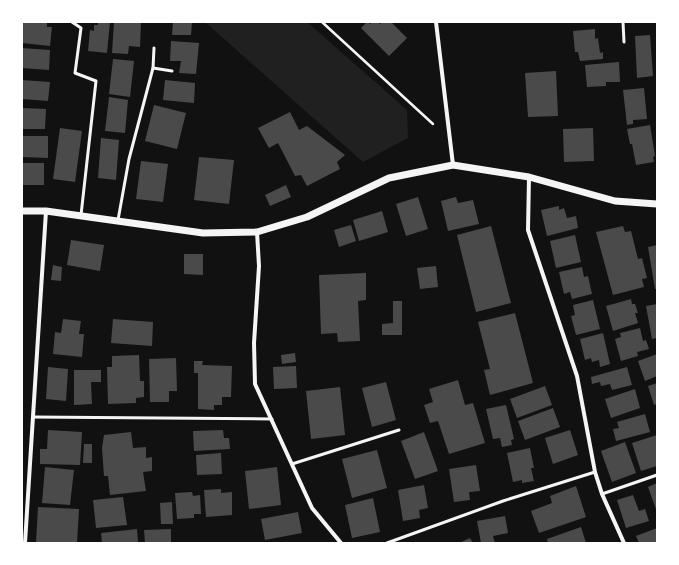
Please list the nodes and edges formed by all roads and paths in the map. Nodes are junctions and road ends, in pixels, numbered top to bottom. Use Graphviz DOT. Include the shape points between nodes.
graph roads {
  1 [pos="72,22"];
  2 [pos="322,22"];
  3 [pos="436,22"];
  4 [pos="623,22"];
  5 [pos="624,42"];
  6 [pos="154,48"];
  7 [pos="153,68"];
  8 [pos="172,71"];
  9 [pos="435,126"];
  10 [pos="453,165"];
  11 [pos="529,177"];
  12 [pos="657,204"];
  13 [pos="22,211"];
  14 [pos="46,211"];
  15 [pos="81,216"];
  16 [pos="117,221"];
  17 [pos="257,232"];
  18 [pos="33,418"];
  19 [pos="272,419"];
  20 [pos="400,430"];
  21 [pos="292,464"];
  22 [pos="595,472"];
  23 [pos="657,475"];
  24 [pos="602,494"];
  25 [pos="25,543"];
  26 [pos="341,543"];
  27 [pos="387,543"];
  28 [pos="624,543"];
  1 -- 15 [label="lane" via="81,28 75,73 96,80"];
  2 -- 9 [label="path"];
  3 -- 10 [label="street"];
  4 -- 5 [label="lane"];
  6 -- 7 [label="lane"];
  7 -- 8 [label="lane"];
  7 -- 16 [label="lane" via="129,159"];
  10 -- 11 [label="street"];
  10 -- 17 [label="street" via="390,178 307,217"];
  11 -- 12 [label="street" via="614,201"];
  11 -- 22 [label="street" via="528,230 577,376"];
  13 -- 14 [label="street"];
  14 -- 15 [label="street"];
  14 -- 18 [label="street"];
  15 -- 16 [label="street"];
  16 -- 17 [label="street" via="202,233"];
  17 -- 19 [label="street" via="259,266 254,343 255,384"];
  18 -- 19 [label="lane"];
  18 -- 25 [label="street"];
  19 -- 21 [label="street"];
  20 -- 21 [label="lane"];
  21 -- 26 [label="street" via="312,508"];
  22 -- 24 [label="street"];
  22 -- 27 [label="lane" via="503,501"];
  23 -- 24 [label="lane"];
  24 -- 28 [label="street"];
}
